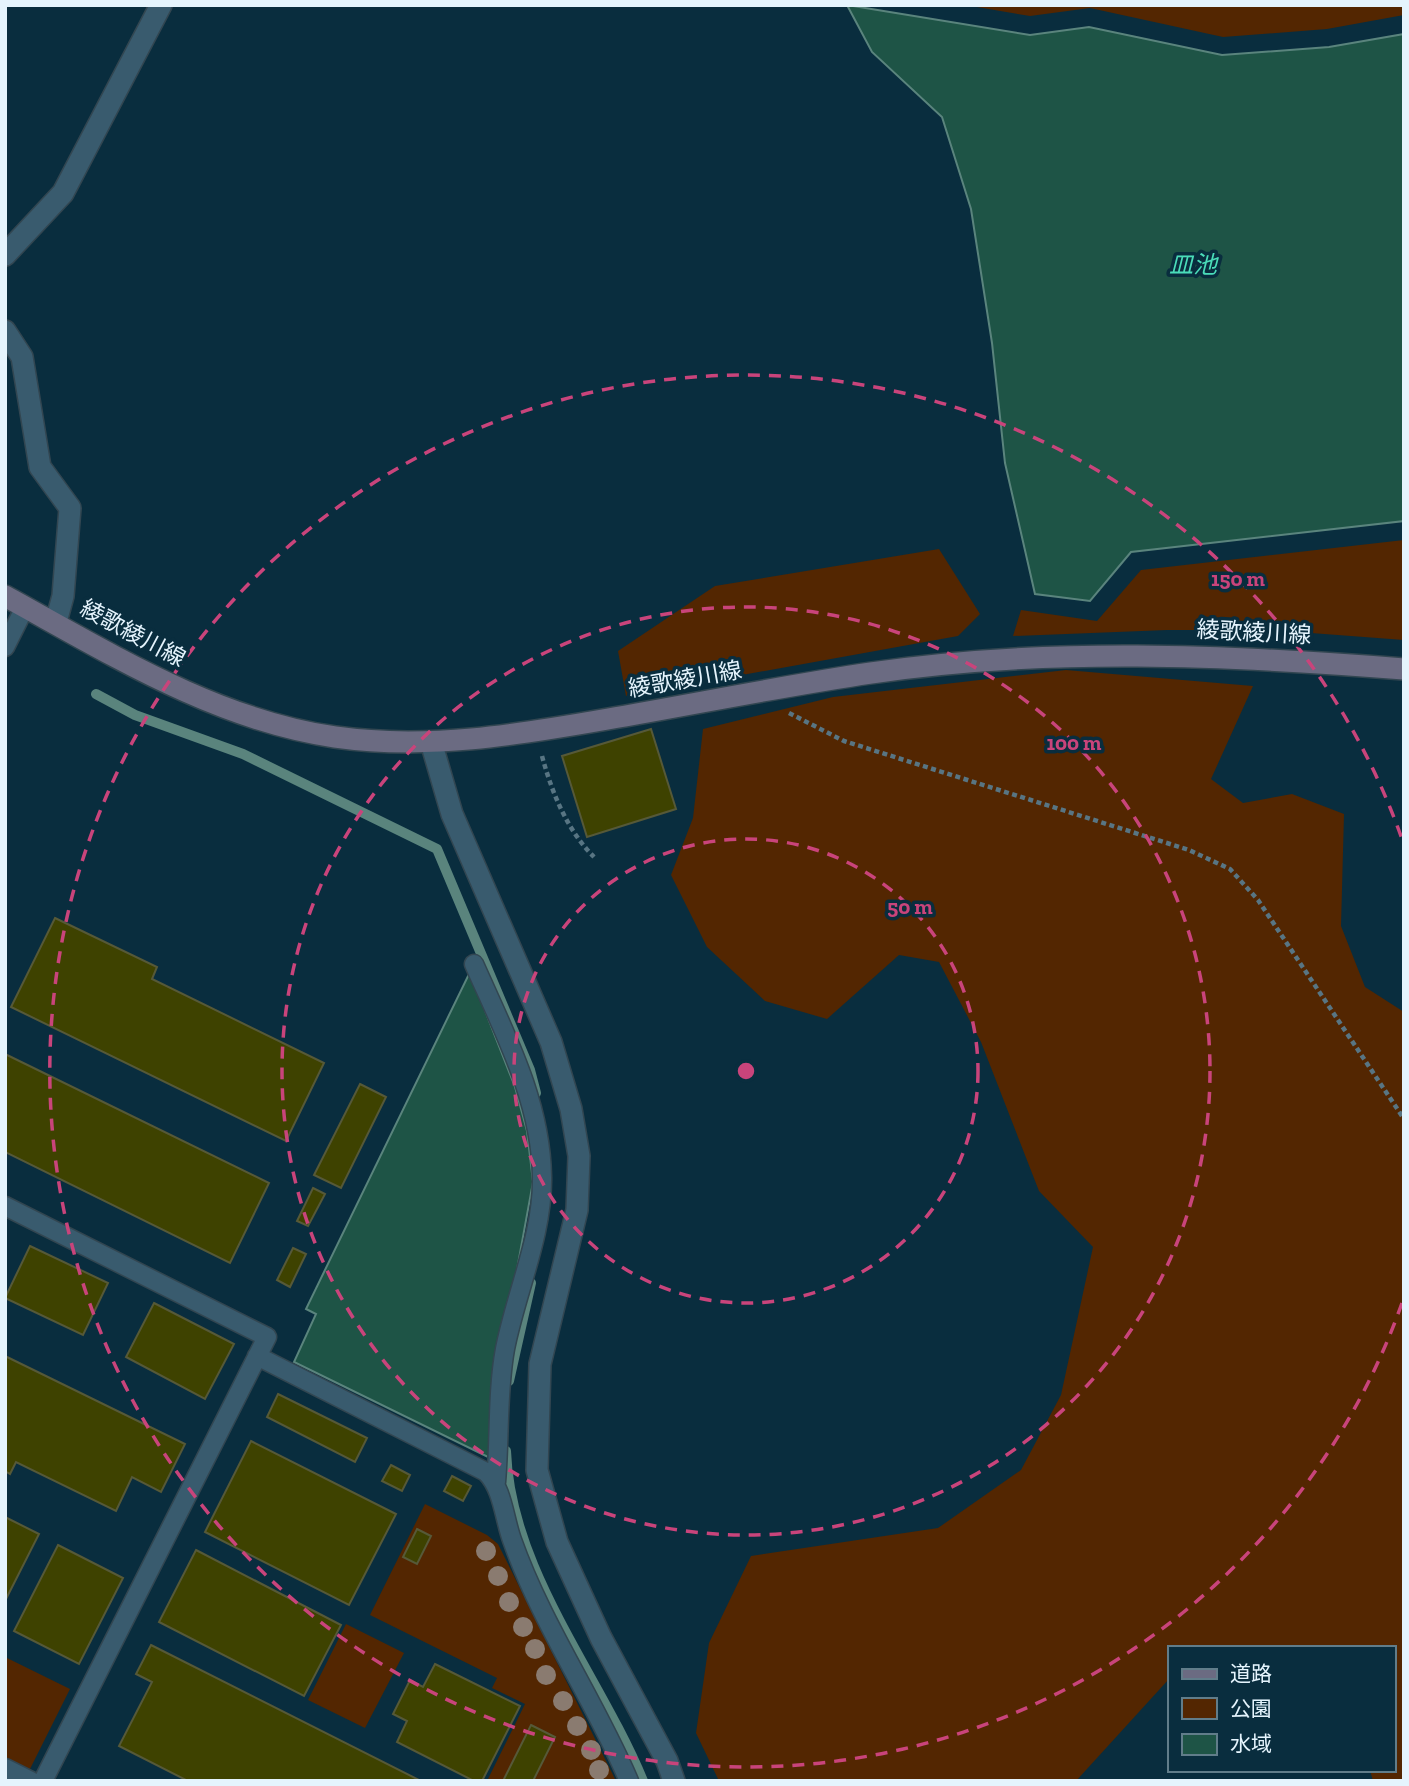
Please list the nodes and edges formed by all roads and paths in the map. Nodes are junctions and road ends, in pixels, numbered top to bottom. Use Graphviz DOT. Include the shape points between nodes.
graph roads {
  1 [pos="161,5"];
  2 [pos="5,254"];
  3 [pos="5,331"];
  4 [pos="5,596"];
  5 [pos="25,607"];
  6 [pos="56,622"];
  7 [pos="5,647"];
  8 [pos="1404,668"];
  9 [pos="764,692"];
  10 [pos="535,732"];
  11 [pos="430,742"];
  12 [pos="594,857"];
  13 [pos="474,964"];
  14 [pos="1404,1119"];
  15 [pos="5,1206"];
  16 [pos="257,1356"];
  17 [pos="496,1482"];
  18 [pos="5,1768"];
  19 [pos="31,1781"];
  20 [pos="43,1781"];
  21 [pos="629,1781"];
  22 [pos="674,1781"];
  1 -- 2 [label="street" via="63,193"];
  3 -- 6 [label="street" via="22,357 40,467 69,508 63,596"];
  4 -- 5 [label="main road, 綾歌綾川線"];
  5 -- 6 [label="main road, 綾歌綾川線"];
  5 -- 7 [label="lane"];
  6 -- 11 [label="main road, 綾歌綾川線" via="154,677 277,724 334,736"];
  8 -- 9 [label="main road, 綾歌綾川線" via="1280,659 1083,656 872,673"];
  9 -- 10 [label="main road, 綾歌綾川線"];
  9 -- 14 [label="path" via="791,715 845,741 1189,850 1230,869 1258,900"];
  10 -- 11 [label="main road, 綾歌綾川線"];
  10 -- 12 [label="path" via="565,818"];
  11 -- 22 [label="street" via="452,814 551,1042 579,1156 577,1210 540,1364 537,1470 557,1542"];
  13 -- 17 [label="lane" via="523,1080 534,1116 542,1177 535,1233 505,1348"];
  15 -- 16 [label="lane" via="267,1337"];
  16 -- 17 [label="lane" via="486,1472"];
  16 -- 20 [label="lane"];
  17 -- 21 [label="lane" via="524,1576"];
  18 -- 19 [label="lane"];
}
